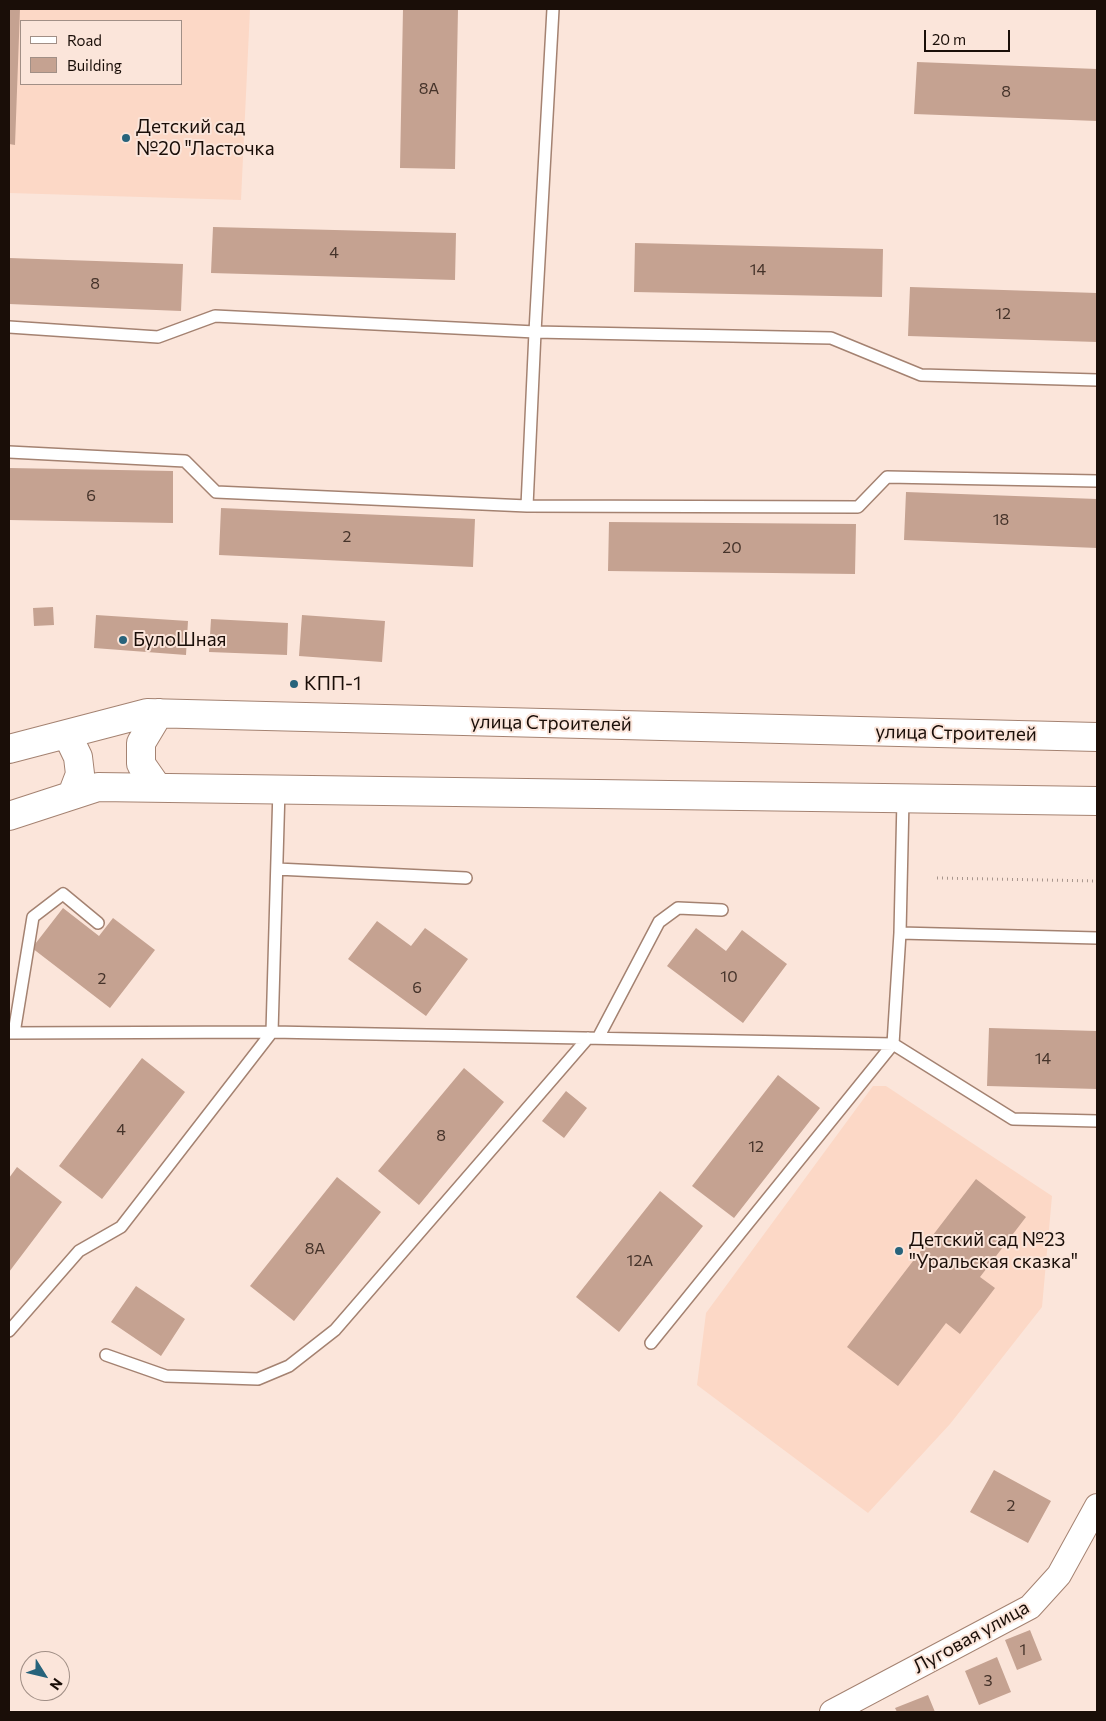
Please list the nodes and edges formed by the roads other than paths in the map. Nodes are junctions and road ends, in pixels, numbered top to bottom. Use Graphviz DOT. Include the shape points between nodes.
graph roads {
  1 [pos="553,9"];
  2 [pos="9,327"];
  3 [pos="534,332"];
  4 [pos="1097,380"];
  5 [pos="9,452"];
  6 [pos="1097,481"];
  7 [pos="527,506"];
  8 [pos="159,713"];
  9 [pos="67,734"];
  10 [pos="1097,737"];
  11 [pos="9,749"];
  12 [pos="157,787"];
  13 [pos="279,789"];
  14 [pos="72,795"];
  15 [pos="903,798"];
  16 [pos="1097,801"];
  17 [pos="9,816"];
  18 [pos="277,869"];
  19 [pos="466,878"];
  20 [pos="722,910"];
  21 [pos="98,922"];
  22 [pos="900,933"];
  23 [pos="1097,938"];
  24 [pos="272,1032"];
  25 [pos="12,1033"];
  26 [pos="593,1038"];
  27 [pos="893,1044"];
  28 [pos="1097,1121"];
  29 [pos="9,1331"];
  30 [pos="652,1344"];
  31 [pos="106,1355"];
  32 [pos="1097,1506"];
  33 [pos="832,1712"];
  1 -- 3 [label="lane"];
  2 -- 3 [label="lane" via="158,337 215,316"];
  3 -- 4 [label="lane" via="830,338 921,375"];
  3 -- 7 [label="lane"];
  5 -- 7 [label="lane" via="186,461 216,492"];
  6 -- 7 [label="lane" via="887,477 858,507"];
  8 -- 9 [label="main road, улица Строителей" via="147,713"];
  8 -- 10 [label="main road, улица Строителей"];
  8 -- 12 [label="main road" via="141,743 141,764"];
  9 -- 11 [label="main road, улица Строителей"];
  9 -- 14 [label="main road" via="78,757 80,774"];
  12 -- 13 [label="main road"];
  12 -- 14 [label="main road" via="98,787"];
  13 -- 15 [label="main road"];
  13 -- 18 [label="lane"];
  14 -- 17 [label="main road"];
  15 -- 16 [label="main road"];
  15 -- 22 [label="lane"];
  18 -- 19 [label="lane"];
  18 -- 24 [label="lane"];
  20 -- 26 [label="lane" via="678,908 659,922"];
  21 -- 25 [label="lane" via="63,894 32,916"];
  22 -- 23 [label="lane"];
  22 -- 27 [label="lane"];
  24 -- 25 [label="lane"];
  24 -- 26 [label="lane"];
  24 -- 29 [label="lane" via="121,1227 79,1251"];
  26 -- 27 [label="lane"];
  26 -- 31 [label="lane" via="335,1330 289,1366 258,1379 166,1376"];
  27 -- 28 [label="lane" via="1013,1119"];
  27 -- 30 [label="lane"];
  32 -- 33 [label="street, Луговая улица" via="1059,1575 1030,1607"];
}
